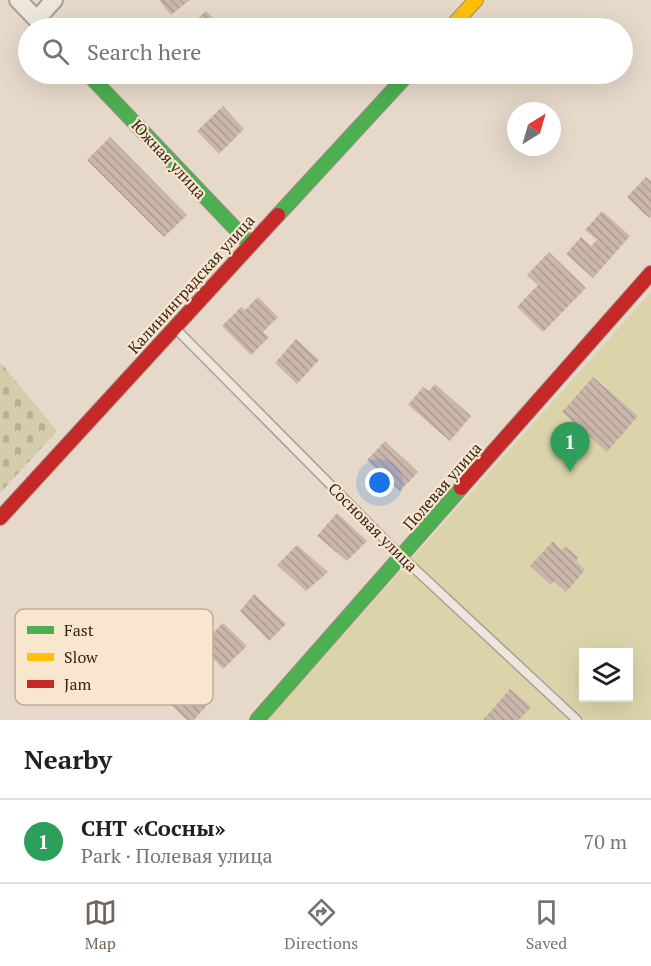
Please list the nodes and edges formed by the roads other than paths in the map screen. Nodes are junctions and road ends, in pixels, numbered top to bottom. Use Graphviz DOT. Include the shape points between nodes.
graph roads {
  1 [pos="18,0"];
  2 [pos="54,0"];
  3 [pos="476,0"];
  4 [pos="35,18"];
  5 [pos="44,18"];
  6 [pos="459,18"];
  7 [pos="98,84"];
  8 [pos="399,84"];
  9 [pos="250,244"];
  10 [pos="651,273"];
  11 [pos="175,327"];
  12 [pos="0,518"];
  13 [pos="402,557"];
  14 [pos="258,720"];
  15 [pos="577,720"];
  1 -- 4 [label="street"];
  2 -- 5 [label="street"];
  3 -- 6 [label="street"];
  7 -- 9 [label="street, Южная улица"];
  8 -- 9 [label="street, Калининградская улица"];
  9 -- 11 [label="street, Калининградская улица" via="231,272"];
  10 -- 13 [label="street, Полевая улица"];
  11 -- 12 [label="street, Калининградская улица"];
  11 -- 13 [label="lane, Сосновая улица"];
  13 -- 14 [label="street, Полевая улица"];
  13 -- 15 [label="lane, Сосновая улица"];
}
